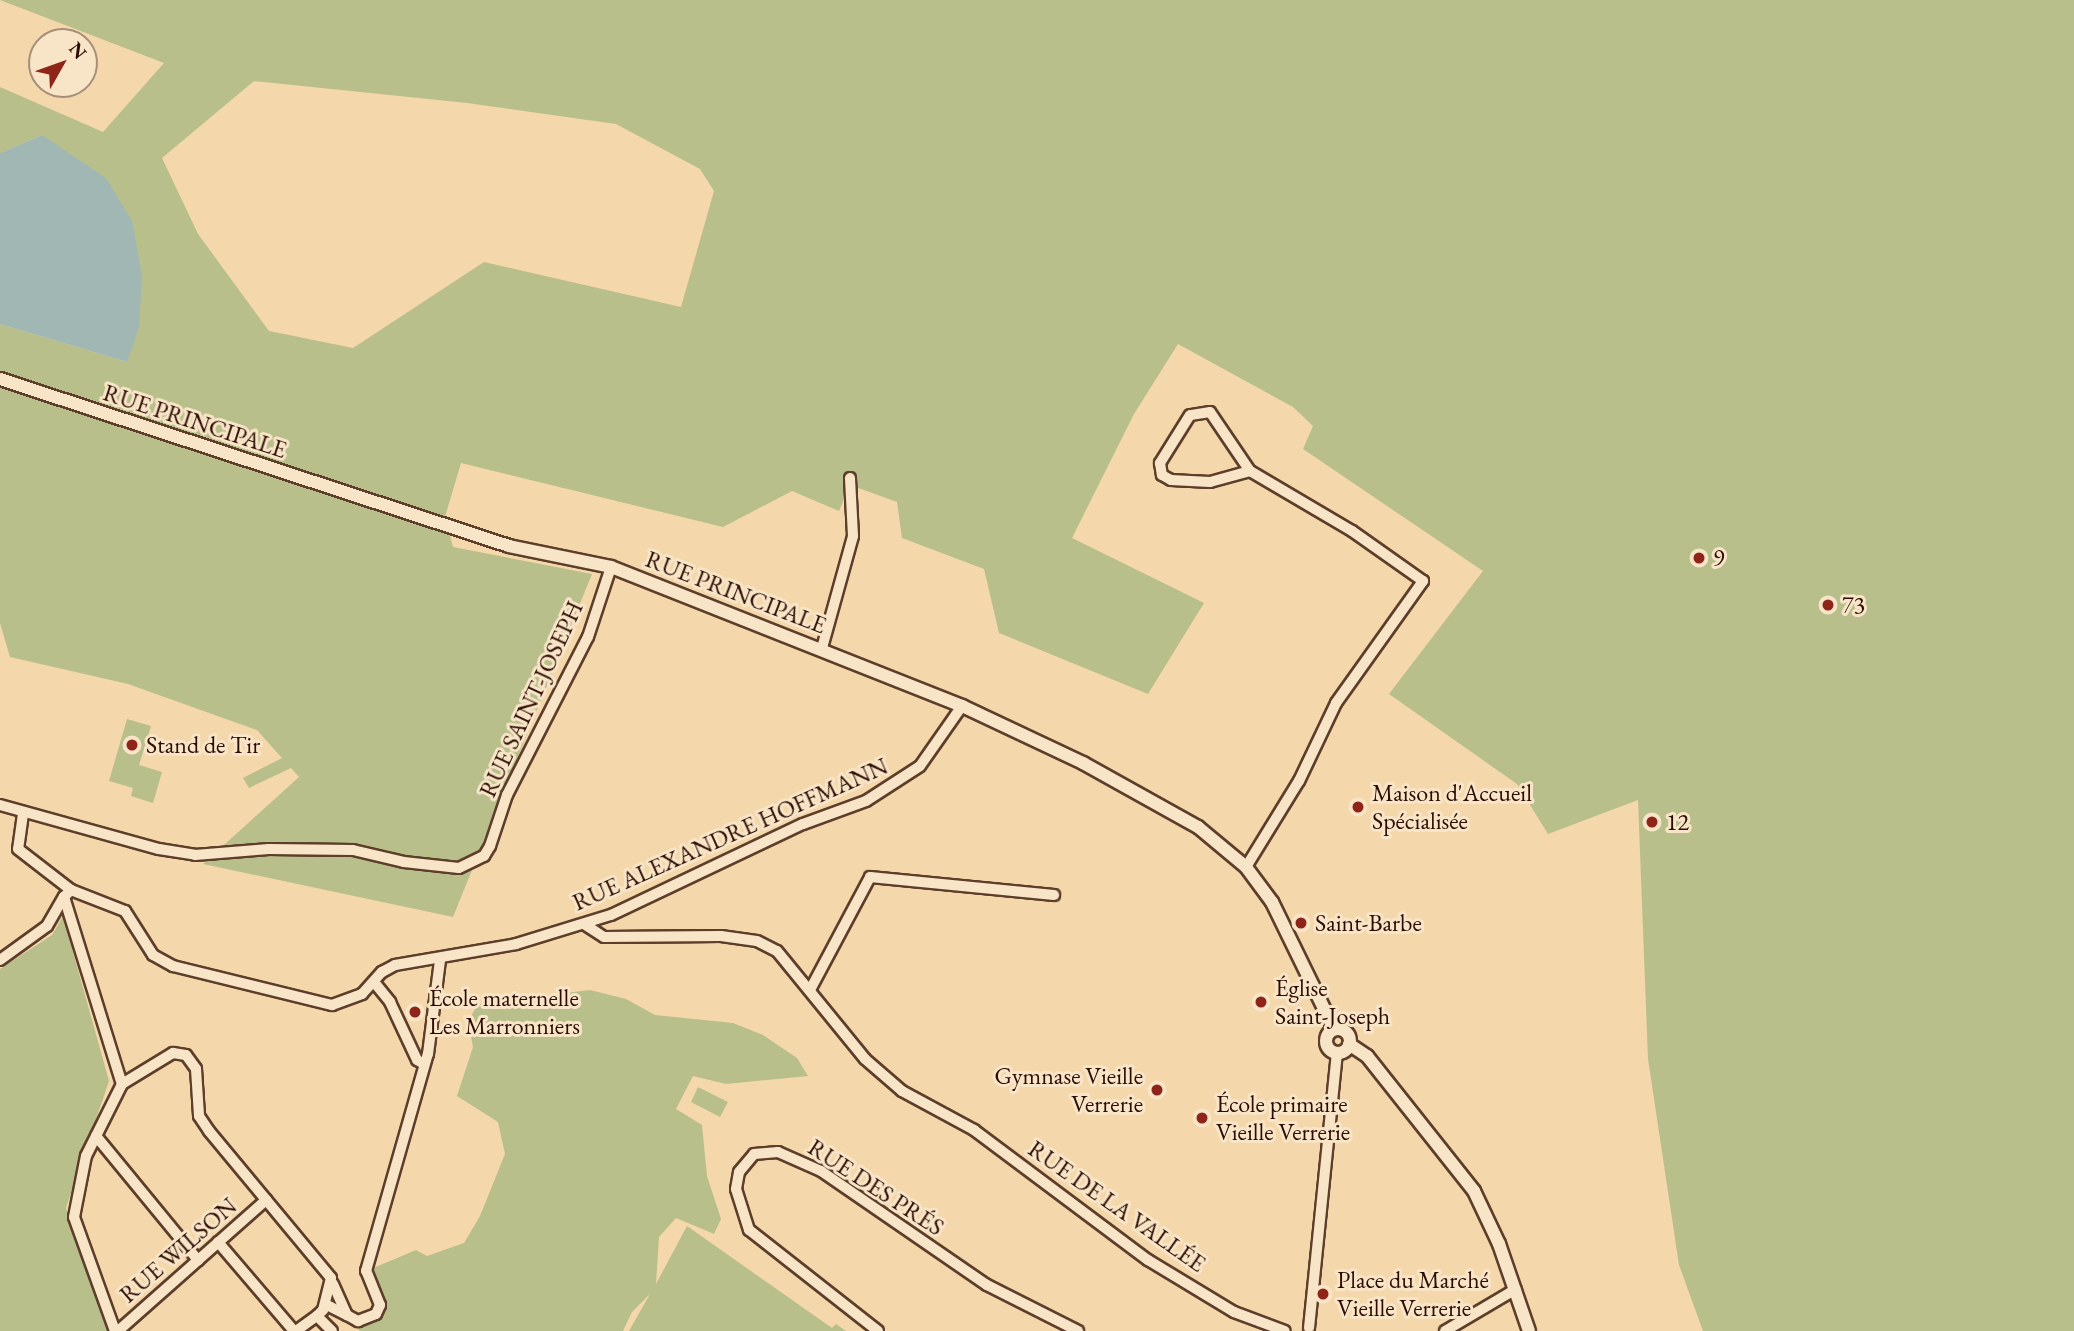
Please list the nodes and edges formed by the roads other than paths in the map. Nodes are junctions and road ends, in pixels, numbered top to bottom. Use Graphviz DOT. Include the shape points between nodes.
graph roads {
  1 [pos="0,379"];
  2 [pos="1250,471"];
  3 [pos="850,478"];
  4 [pos="611,567"];
  5 [pos="822,648"];
  6 [pos="962,706"];
  7 [pos="0,805"];
  8 [pos="23,814"];
  9 [pos="1246,867"];
  10 [pos="68,893"];
  11 [pos="1054,895"];
  12 [pos="584,925"];
  13 [pos="0,960"];
  14 [pos="440,960"];
  15 [pos="374,982"];
  16 [pos="810,990"];
  17 [pos="1334,1029"];
  18 [pos="1349,1044"];
  19 [pos="1336,1053"];
  20 [pos="424,1064"];
  21 [pos="122,1084"];
  22 [pos="96,1136"];
  23 [pos="266,1200"];
  24 [pos="218,1242"];
  25 [pos="198,1260"];
  26 [pos="332,1281"];
  27 [pos="1516,1289"];
  28 [pos="325,1304"];
  29 [pos="317,1315"];
  30 [pos="347,1315"];
  31 [pos="1307,1330"];
  32 [pos="117,1331"];
  33 [pos="295,1331"];
  34 [pos="332,1331"];
  35 [pos="878,1331"];
  36 [pos="1078,1331"];
  37 [pos="1284,1331"];
  38 [pos="1445,1331"];
  39 [pos="1529,1331"];
  1 -- 4 [label="street, RUE PRINCIPALE" via="509,546"];
  2 -- 2 [label="street" via="1217,417 1199,411 1190,415 1160,463 1162,475 1171,480 1210,482"];
  2 -- 9 [label="street" via="1352,531 1423,581 1336,704 1299,781"];
  3 -- 5 [label="street" via="853,536"];
  4 -- 5 [label="street, RUE PRINCIPALE"];
  4 -- 8 [label="street, RUE SAINT-JOSEPH" via="588,637 507,795 491,846 473,862 442,869 333,849 195,855"];
  5 -- 6 [label="street, RUE PRINCIPALE"];
  6 -- 9 [label="street, RUE PRINCIPALE" via="1158,804 1222,844"];
  6 -- 12 [label="street, RUE ALEXANDRE HOFFMANN" via="933,751 900,783"];
  7 -- 8 [label="street, RUE SAINT-JOSEPH"];
  8 -- 10 [label="street, RUE ALEXANDRE HOFFMANN" via="18,849"];
  9 -- 17 [label="street, RUE PRINCIPALE" via="1272,902"];
  10 -- 13 [label="street" via="47,926"];
  10 -- 15 [label="street, RUE ALEXANDRE HOFFMANN" via="125,911 153,955 173,966 332,1005 362,994"];
  10 -- 21 [label="street"];
  11 -- 16 [label="street" via="870,877"];
  12 -- 14 [label="street, RUE ALEXANDRE HOFFMANN"];
  12 -- 16 [label="street, RUE DE LA VALLÉE" via="604,937 721,936 757,941 794,968"];
  14 -- 15 [label="street, RUE ALEXANDRE HOFFMANN" via="395,965"];
  14 -- 20 [label="street"];
  15 -- 20 [label="street" via="390,1002 417,1060"];
  16 -- 37 [label="street, RUE DE LA VALLÉE" via="865,1059 902,1091 974,1130 1148,1260 1234,1312"];
  17 -- 18 [label="street" via="1346,1032"];
  17 -- 19 [label="street" via="1326,1042"];
  18 -- 19 [label="street"];
  18 -- 27 [label="street" via="1367,1056 1474,1191"];
  19 -- 31 [label="street"];
  20 -- 30 [label="street" via="366,1271 380,1305 376,1314 365,1320"];
  21 -- 22 [label="street"];
  21 -- 23 [label="street" via="159,1058 186,1055 196,1069 199,1116"];
  22 -- 25 [label="street"];
  22 -- 32 [label="street" via="86,1156 74,1216"];
  23 -- 24 [label="street, RUE WILSON"];
  23 -- 26 [label="street"];
  24 -- 25 [label="street, RUE WILSON"];
  24 -- 33 [label="street"];
  25 -- 32 [label="street, RUE WILSON"];
  26 -- 28 [label="street"];
  26 -- 30 [label="street"];
  27 -- 38 [label="street"];
  27 -- 39 [label="street"];
  28 -- 29 [label="street"];
  28 -- 30 [label="street"];
  29 -- 33 [label="street"];
  29 -- 34 [label="street"];
  35 -- 36 [label="street, RUE DES PRÉS" via="749,1230 736,1189 739,1172 754,1154 778,1152 821,1171 987,1285"];
}
